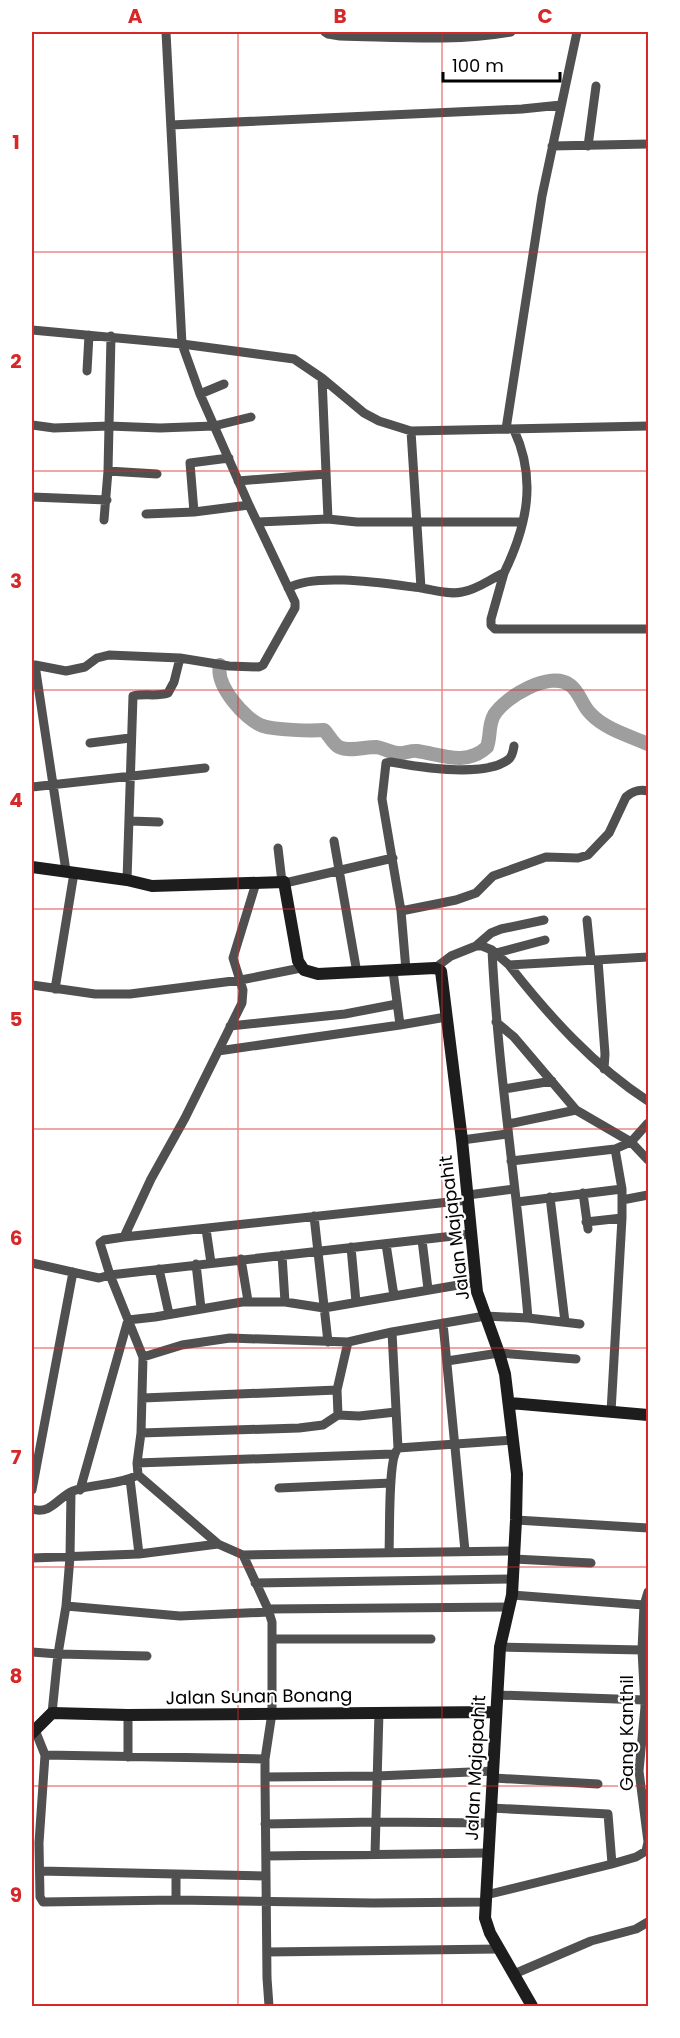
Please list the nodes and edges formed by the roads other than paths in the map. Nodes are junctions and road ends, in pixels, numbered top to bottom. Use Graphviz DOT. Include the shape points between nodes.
graph roads {
  1 [pos="166,32"];
  2 [pos="325,32"];
  3 [pos="511,32"];
  4 [pos="577,32"];
  5 [pos="435,35"];
  6 [pos="596,86"];
  7 [pos="561,105"];
  8 [pos="171,125"];
  9 [pos="648,144"];
  10 [pos="552,146"];
  11 [pos="588,146"];
  12 [pos="32,330"];
  13 [pos="89,334"];
  14 [pos="111,336"];
  15 [pos="182,344"];
  16 [pos="87,371"];
  17 [pos="322,378"];
  18 [pos="224,384"];
  19 [pos="200,394"];
  20 [pos="251,417"];
  21 [pos="32,425"];
  22 [pos="109,426"];
  23 [pos="214,426"];
  24 [pos="648,426"];
  25 [pos="510,429"];
  26 [pos="411,431"];
  27 [pos="229,458"];
  28 [pos="108,471"];
  29 [pos="157,474"];
  30 [pos="326,474"];
  31 [pos="238,481"];
  32 [pos="32,497"];
  33 [pos="107,500"];
  34 [pos="249,505"];
  35 [pos="194,512"];
  36 [pos="146,514"];
  37 [pos="104,519"];
  38 [pos="328,519"];
  39 [pos="258,522"];
  40 [pos="416,522"];
  41 [pos="522,522"];
  42 [pos="504,573"];
  43 [pos="288,588"];
  44 [pos="421,588"];
  45 [pos="648,628"];
  46 [pos="180,658"];
  47 [pos="33,665"];
  48 [pos="130,738"];
  49 [pos="90,743"];
  50 [pos="514,746"];
  51 [pos="205,768"];
  52 [pos="129,776"];
  53 [pos="53,785"];
  54 [pos="32,787"];
  55 [pos="648,791"];
  56 [pos="129,821"];
  57 [pos="159,822"];
  58 [pos="334,841"];
  59 [pos="278,848"];
  60 [pos="393,858"];
  61 [pos="32,867"];
  62 [pos="339,870"];
  63 [pos="70,872"];
  64 [pos="127,880"];
  65 [pos="256,883"];
  66 [pos="284,883"];
  67 [pos="401,910"];
  68 [pos="544,920"];
  69 [pos="587,920"];
  70 [pos="545,940"];
  71 [pos="476,946"];
  72 [pos="494,952"];
  73 [pos="648,957"];
  74 [pos="594,960"];
  75 [pos="509,965"];
  76 [pos="301,968"];
  77 [pos="435,968"];
  78 [pos="406,970"];
  79 [pos="393,971"];
  80 [pos="357,973"];
  81 [pos="241,980"];
  82 [pos="32,985"];
  83 [pos="55,989"];
  84 [pos="397,1004"];
  85 [pos="446,1017"];
  86 [pos="496,1022"];
  87 [pos="400,1025"];
  88 [pos="230,1026"];
  89 [pos="218,1051"];
  90 [pos="604,1069"];
  91 [pos="552,1082"];
  92 [pos="504,1089"];
  93 [pos="648,1101"];
  94 [pos="576,1110"];
  95 [pos="648,1123"];
  96 [pos="508,1124"];
  97 [pos="507,1134"];
  98 [pos="462,1140"];
  99 [pos="631,1142"];
  100 [pos="615,1149"];
  101 [pos="648,1160"];
  102 [pos="511,1161"];
  103 [pos="514,1189"];
  104 [pos="622,1189"];
  105 [pos="583,1193"];
  106 [pos="648,1196"];
  107 [pos="550,1197"];
  108 [pos="468,1198"];
  109 [pos="622,1200"];
  110 [pos="517,1202"];
  111 [pos="314,1216"];
  112 [pos="622,1218"];
  113 [pos="206,1229"];
  114 [pos="471,1234"];
  115 [pos="124,1237"];
  116 [pos="422,1240"];
  117 [pos="386,1244"];
  118 [pos="351,1247"];
  119 [pos="318,1251"];
  120 [pos="282,1255"];
  121 [pos="241,1259"];
  122 [pos="32,1263"];
  123 [pos="211,1263"];
  124 [pos="196,1264"];
  125 [pos="159,1269"];
  126 [pos="72,1272"];
  127 [pos="110,1275"];
  128 [pos="476,1282"];
  129 [pos="428,1289"];
  130 [pos="394,1296"];
  131 [pos="248,1301"];
  132 [pos="285,1302"];
  133 [pos="356,1302"];
  134 [pos="201,1308"];
  135 [pos="324,1308"];
  136 [pos="170,1314"];
  137 [pos="485,1316"];
  138 [pos="528,1318"];
  139 [pos="128,1320"];
  140 [pos="565,1322"];
  141 [pos="443,1323"];
  142 [pos="580,1324"];
  143 [pos="392,1332"];
  144 [pos="328,1342"];
  145 [pos="348,1342"];
  146 [pos="499,1353"];
  147 [pos="143,1357"];
  148 [pos="576,1359"];
  149 [pos="447,1361"];
  150 [pos="337,1390"];
  151 [pos="143,1398"];
  152 [pos="510,1403"];
  153 [pos="396,1412"];
  154 [pos="610,1412"];
  155 [pos="338,1414"];
  156 [pos="648,1414"];
  157 [pos="141,1433"];
  158 [pos="512,1440"];
  159 [pos="456,1444"];
  160 [pos="396,1451"];
  161 [pos="137,1463"];
  162 [pos="134,1477"];
  163 [pos="392,1483"];
  164 [pos="279,1488"];
  165 [pos="32,1490"];
  166 [pos="75,1491"];
  167 [pos="32,1509"];
  168 [pos="516,1520"];
  169 [pos="648,1528"];
  170 [pos="218,1544"];
  171 [pos="465,1551"];
  172 [pos="389,1552"];
  173 [pos="139,1554"];
  174 [pos="243,1555"];
  175 [pos="514,1555"];
  176 [pos="70,1557"];
  177 [pos="32,1558"];
  178 [pos="591,1563"];
  179 [pos="513,1579"];
  180 [pos="255,1583"];
  181 [pos="648,1592"];
  182 [pos="511,1601"];
  183 [pos="644,1605"];
  184 [pos="66,1606"];
  185 [pos="269,1611"];
  186 [pos="273,1639"];
  187 [pos="431,1639"];
  188 [pos="500,1647"];
  189 [pos="642,1650"];
  190 [pos="32,1652"];
  191 [pos="58,1654"];
  192 [pos="147,1656"];
  193 [pos="497,1695"];
  194 [pos="646,1697"];
  195 [pos="379,1712"];
  196 [pos="496,1712"];
  197 [pos="52,1713"];
  198 [pos="272,1713"];
  199 [pos="128,1715"];
  200 [pos="646,1722"];
  201 [pos="33,1732"];
  202 [pos="45,1755"];
  203 [pos="128,1757"];
  204 [pos="265,1759"];
  205 [pos="494,1774"];
  206 [pos="377,1776"];
  207 [pos="265,1777"];
  208 [pos="598,1784"];
  209 [pos="491,1808"];
  210 [pos="375,1822"];
  211 [pos="490,1823"];
  212 [pos="265,1824"];
  213 [pos="648,1847"];
  214 [pos="489,1853"];
  215 [pos="375,1854"];
  216 [pos="266,1856"];
  217 [pos="612,1864"];
  218 [pos="40,1871"];
  219 [pos="176,1874"];
  220 [pos="266,1876"];
  221 [pos="485,1898"];
  222 [pos="176,1900"];
  223 [pos="267,1902"];
  224 [pos="648,1922"];
  225 [pos="499,1948"];
  226 [pos="267,1952"];
  227 [pos="514,1974"];
  228 [pos="269,2007"];
  229 [pos="532,2007"];
  1 -- 8 [label="street"];
  2 -- 5 [label="street" via="340,36"];
  3 -- 5 [label="street"];
  4 -- 7 [label="street"];
  6 -- 11 [label="street"];
  7 -- 8 [label="street"];
  7 -- 10 [label="street"];
  8 -- 15 [label="street"];
  9 -- 11 [label="street"];
  10 -- 11 [label="street"];
  10 -- 25 [label="street"];
  12 -- 13 [label="street"];
  13 -- 14 [label="street"];
  13 -- 16 [label="street"];
  14 -- 15 [label="street"];
  14 -- 22 [label="street"];
  15 -- 17 [label="street" via="294,358"];
  15 -- 19 [label="street"];
  17 -- 26 [label="street" via="364,413"];
  17 -- 30 [label="street"];
  18 -- 19 [label="street"];
  19 -- 23 [label="street"];
  20 -- 23 [label="street"];
  21 -- 22 [label="street"];
  22 -- 23 [label="street"];
  22 -- 28 [label="street"];
  23 -- 27 [label="street"];
  24 -- 25 [label="street"];
  25 -- 26 [label="street"];
  25 -- 41 [label="street" via="521,449 528,485"];
  26 -- 40 [label="street"];
  27 -- 31 [label="street"];
  27 -- 35 [label="street" via="190,463"];
  28 -- 29 [label="street"];
  28 -- 33 [label="street"];
  30 -- 31 [label="street"];
  30 -- 38 [label="street"];
  31 -- 34 [label="street"];
  32 -- 33 [label="street"];
  33 -- 37 [label="street"];
  34 -- 35 [label="street"];
  34 -- 39 [label="street"];
  35 -- 36 [label="street"];
  38 -- 39 [label="street"];
  38 -- 40 [label="street"];
  39 -- 43 [label="street"];
  40 -- 41 [label="street"];
  40 -- 44 [label="street"];
  41 -- 42 [label="street"];
  42 -- 44 [label="street" via="462,592"];
  42 -- 45 [label="street" via="491,619 495,629"];
  43 -- 44 [label="street" via="324,579"];
  43 -- 46 [label="street" via="295,608 267,661 259,667"];
  46 -- 47 [label="street" via="109,655 66,671"];
  46 -- 48 [label="street" via="168,693 133,696"];
  47 -- 53 [label="street"];
  48 -- 49 [label="street"];
  48 -- 52 [label="street"];
  50 -- 60 [label="street" via="507,760 477,768 444,770 386,763 382,799"];
  51 -- 52 [label="street"];
  52 -- 53 [label="street"];
  52 -- 56 [label="street"];
  53 -- 54 [label="street"];
  53 -- 63 [label="street"];
  55 -- 67 [label="street" via="640,790 626,797 609,833 588,855 546,856 493,876 476,893"];
  56 -- 57 [label="street"];
  56 -- 64 [label="street"];
  58 -- 62 [label="street"];
  59 -- 66 [label="street"];
  60 -- 62 [label="street"];
  60 -- 67 [label="street"];
  61 -- 63 [label="street"];
  62 -- 66 [label="street"];
  62 -- 80 [label="street"];
  63 -- 64 [label="street"];
  63 -- 83 [label="street"];
  64 -- 65 [label="street" via="159,886"];
  65 -- 66 [label="street"];
  65 -- 81 [label="street" via="233,958"];
  66 -- 76 [label="street"];
  67 -- 78 [label="street"];
  68 -- 71 [label="street" via="501,929"];
  69 -- 74 [label="street"];
  70 -- 72 [label="street"];
  71 -- 72 [label="street"];
  71 -- 77 [label="street" via="451,956"];
  72 -- 75 [label="street"];
  72 -- 86 [label="street"];
  73 -- 74 [label="street"];
  74 -- 75 [label="street"];
  74 -- 90 [label="street"];
  75 -- 90 [label="street"];
  76 -- 80 [label="street" via="318,974"];
  76 -- 81 [label="street"];
  77 -- 78 [label="street"];
  77 -- 85 [label="street, Jalan Majapahit" via="441,971"];
  78 -- 79 [label="street"];
  79 -- 80 [label="street"];
  79 -- 84 [label="street"];
  81 -- 83 [label="street" via="130,994"];
  81 -- 88 [label="street" via="242,1003"];
  82 -- 83 [label="street"];
  84 -- 87 [label="street"];
  84 -- 88 [label="street" via="345,1014"];
  85 -- 87 [label="street"];
  85 -- 98 [label="street, Jalan Majapahit"];
  86 -- 91 [label="street"];
  86 -- 92 [label="street"];
  87 -- 89 [label="street"];
  88 -- 89 [label="street"];
  89 -- 115 [label="street"];
  90 -- 93 [label="street"];
  91 -- 92 [label="street"];
  91 -- 94 [label="street"];
  92 -- 96 [label="street"];
  94 -- 96 [label="street"];
  94 -- 99 [label="street"];
  95 -- 99 [label="street"];
  96 -- 97 [label="street"];
  97 -- 98 [label="street"];
  97 -- 102 [label="street"];
  98 -- 108 [label="street, Jalan Majapahit"];
  99 -- 100 [label="street"];
  99 -- 101 [label="street"];
  100 -- 102 [label="street"];
  100 -- 104 [label="street"];
  102 -- 103 [label="street"];
  103 -- 108 [label="street"];
  103 -- 110 [label="street"];
  104 -- 105 [label="street"];
  104 -- 109 [label="street"];
  105 -- 107 [label="street"];
  105 -- 112 [label="street" via="587,1225"];
  106 -- 109 [label="street"];
  107 -- 110 [label="street"];
  107 -- 140 [label="street"];
  108 -- 111 [label="street"];
  108 -- 114 [label="street, Jalan Majapahit"];
  109 -- 112 [label="street"];
  110 -- 138 [label="street"];
  111 -- 113 [label="street"];
  111 -- 119 [label="street"];
  112 -- 154 [label="street"];
  113 -- 115 [label="street"];
  113 -- 123 [label="street"];
  114 -- 116 [label="street"];
  114 -- 128 [label="street, Jalan Majapahit"];
  115 -- 127 [label="street" via="100,1243"];
  116 -- 117 [label="street"];
  116 -- 129 [label="street"];
  117 -- 118 [label="street"];
  117 -- 130 [label="street"];
  118 -- 119 [label="street"];
  118 -- 133 [label="street"];
  119 -- 120 [label="street"];
  119 -- 135 [label="street"];
  120 -- 121 [label="street"];
  120 -- 132 [label="street"];
  121 -- 123 [label="street"];
  121 -- 131 [label="street"];
  122 -- 126 [label="street"];
  123 -- 124 [label="street"];
  124 -- 125 [label="street"];
  124 -- 134 [label="street"];
  125 -- 127 [label="street"];
  125 -- 136 [label="street"];
  126 -- 127 [label="street" via="99,1278"];
  126 -- 165 [label="street"];
  127 -- 139 [label="street"];
  128 -- 129 [label="street"];
  128 -- 137 [label="street, Jalan Majapahit"];
  129 -- 130 [label="street"];
  130 -- 133 [label="street"];
  131 -- 132 [label="street"];
  131 -- 134 [label="street"];
  132 -- 135 [label="street"];
  133 -- 135 [label="street"];
  134 -- 136 [label="street"];
  135 -- 144 [label="street"];
  136 -- 139 [label="street"];
  137 -- 138 [label="street"];
  137 -- 141 [label="street"];
  137 -- 146 [label="street, Jalan Majapahit"];
  138 -- 140 [label="street"];
  139 -- 147 [label="street"];
  139 -- 166 [label="street"];
  140 -- 142 [label="street"];
  141 -- 143 [label="street"];
  141 -- 149 [label="street"];
  143 -- 145 [label="street"];
  143 -- 153 [label="street"];
  144 -- 145 [label="street"];
  144 -- 147 [label="street" via="230,1338 182,1345"];
  145 -- 150 [label="street"];
  146 -- 148 [label="street"];
  146 -- 149 [label="street"];
  146 -- 152 [label="street, Jalan Majapahit"];
  147 -- 151 [label="street"];
  149 -- 159 [label="street"];
  150 -- 151 [label="street"];
  150 -- 155 [label="street"];
  151 -- 157 [label="street"];
  152 -- 154 [label="street"];
  152 -- 158 [label="street, Jalan Majapahit"];
  153 -- 155 [label="street"];
  153 -- 160 [label="street"];
  154 -- 156 [label="street"];
  155 -- 157 [label="street" via="319,1426"];
  157 -- 161 [label="street"];
  158 -- 159 [label="street"];
  158 -- 168 [label="street, Jalan Majapahit" via="517,1474"];
  159 -- 160 [label="street"];
  159 -- 171 [label="street"];
  160 -- 161 [label="street"];
  160 -- 163 [label="street"];
  161 -- 162 [label="street"];
  162 -- 166 [label="street"];
  162 -- 170 [label="street"];
  162 -- 173 [label="street"];
  163 -- 164 [label="street"];
  163 -- 172 [label="street"];
  166 -- 167 [label="street" via="46,1510"];
  166 -- 176 [label="street"];
  168 -- 169 [label="street"];
  168 -- 175 [label="street, Jalan Majapahit"];
  170 -- 173 [label="street"];
  170 -- 174 [label="street"];
  171 -- 172 [label="street"];
  171 -- 175 [label="street"];
  172 -- 174 [label="street"];
  173 -- 176 [label="street"];
  174 -- 180 [label="street"];
  175 -- 178 [label="street"];
  175 -- 179 [label="street, Jalan Majapahit"];
  176 -- 177 [label="street"];
  176 -- 184 [label="street"];
  179 -- 180 [label="street"];
  179 -- 182 [label="street, Jalan Majapahit"];
  180 -- 185 [label="street"];
  181 -- 183 [label="street, Gang Kanthil"];
  182 -- 183 [label="street"];
  182 -- 185 [label="street"];
  182 -- 188 [label="street, Jalan Majapahit"];
  183 -- 189 [label="street, Gang Kanthil"];
  184 -- 185 [label="street" via="180,1616"];
  184 -- 191 [label="street"];
  185 -- 186 [label="street"];
  186 -- 187 [label="street"];
  186 -- 198 [label="street"];
  188 -- 189 [label="street"];
  188 -- 193 [label="street, Jalan Majapahit"];
  189 -- 194 [label="street, Gang Kanthil"];
  190 -- 191 [label="street"];
  191 -- 192 [label="street"];
  191 -- 197 [label="street"];
  193 -- 194 [label="street"];
  193 -- 196 [label="street, Jalan Majapahit"];
  194 -- 200 [label="street, Gang Kanthil"];
  195 -- 196 [label="street, Jalan Sunan Bonang"];
  195 -- 198 [label="street, Jalan Sunan Bonang"];
  195 -- 206 [label="street"];
  196 -- 205 [label="street, Jalan Majapahit"];
  197 -- 199 [label="street, Jalan Sunan Bonang"];
  197 -- 201 [label="street"];
  198 -- 199 [label="street, Jalan Sunan Bonang"];
  198 -- 204 [label="street"];
  199 -- 203 [label="street"];
  200 -- 213 [label="street, Gang Kanthil" via="639,1771"];
  201 -- 202 [label="street"];
  202 -- 203 [label="street"];
  202 -- 218 [label="street"];
  203 -- 204 [label="street"];
  204 -- 207 [label="street"];
  205 -- 206 [label="street"];
  205 -- 208 [label="street"];
  205 -- 209 [label="street, Jalan Majapahit"];
  206 -- 207 [label="street"];
  206 -- 210 [label="street"];
  207 -- 212 [label="street"];
  209 -- 211 [label="street, Jalan Majapahit"];
  209 -- 217 [label="street" via="608,1814"];
  210 -- 211 [label="street"];
  210 -- 212 [label="street"];
  210 -- 215 [label="street"];
  211 -- 214 [label="street, Jalan Majapahit"];
  212 -- 216 [label="street"];
  213 -- 217 [label="street, Gang Kanthil" via="642,1854"];
  214 -- 215 [label="street"];
  214 -- 221 [label="street, Jalan Majapahit"];
  215 -- 216 [label="street"];
  216 -- 220 [label="street"];
  217 -- 221 [label="street, Gang Kanthil"];
  218 -- 219 [label="street"];
  218 -- 222 [label="street, Gang Kanthil" via="43,1902"];
  219 -- 220 [label="street"];
  219 -- 222 [label="street"];
  220 -- 223 [label="street"];
  221 -- 223 [label="street, Gang Kanthil"];
  221 -- 225 [label="street, Jalan Majapahit" via="487,1926"];
  222 -- 223 [label="street, Gang Kanthil"];
  223 -- 226 [label="street"];
  224 -- 227 [label="street"];
  225 -- 226 [label="street"];
  225 -- 227 [label="street, Jalan Majapahit"];
  226 -- 228 [label="street"];
  227 -- 229 [label="street, Jalan Majapahit"];
}
